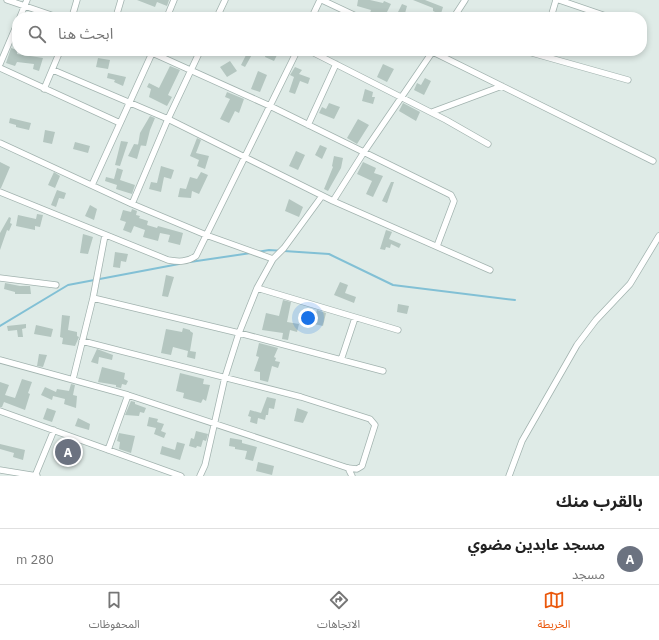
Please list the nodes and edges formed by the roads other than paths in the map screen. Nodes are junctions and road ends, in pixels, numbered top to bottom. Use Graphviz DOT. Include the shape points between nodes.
graph roads {
  1 [pos="7,0"];
  2 [pos="77,0"];
  3 [pos="121,0"];
  4 [pos="174,0"];
  5 [pos="225,0"];
  6 [pos="321,0"];
  7 [pos="465,0"];
  8 [pos="557,0"];
  9 [pos="26,3"];
  10 [pos="46,12"];
  11 [pos="73,12"];
  12 [pos="117,12"];
  13 [pos="169,12"];
  14 [pos="220,12"];
  15 [pos="315,12"];
  16 [pos="347,12"];
  17 [pos="457,12"];
  18 [pos="553,12"];
  19 [pos="594,12"];
  20 [pos="12,36"];
  21 [pos="58,56"];
  22 [pos="149,56"];
  23 [pos="159,56"];
  24 [pos="198,56"];
  25 [pos="295,56"];
  26 [pos="320,56"];
  27 [pos="429,56"];
  28 [pos="442,56"];
  29 [pos="550,56"];
  30 [pos="0,64"];
  31 [pos="336,64"];
  32 [pos="0,68"];
  33 [pos="53,70"];
  34 [pos="191,71"];
  35 [pos="628,80"];
  36 [pos="502,86"];
  37 [pos="44,89"];
  38 [pos="401,96"];
  39 [pos="130,102"];
  40 [pos="270,106"];
  41 [pos="432,112"];
  42 [pos="168,119"];
  43 [pos="120,123"];
  44 [pos="308,125"];
  45 [pos="0,143"];
  46 [pos="488,144"];
  47 [pos="364,152"];
  48 [pos="244,157"];
  49 [pos="653,161"];
  50 [pos="92,185"];
  51 [pos="0,192"];
  52 [pos="322,196"];
  53 [pos="333,201"];
  54 [pos="132,204"];
  55 [pos="206,235"];
  56 [pos="105,236"];
  57 [pos="659,236"];
  58 [pos="437,246"];
  59 [pos="273,259"];
  60 [pos="490,270"];
  61 [pos="0,278"];
  62 [pos="56,285"];
  63 [pos="257,288"];
  64 [pos="93,298"];
  65 [pos="355,318"];
  66 [pos="398,330"];
  67 [pos="239,333"];
  68 [pos="82,341"];
  69 [pos="0,360"];
  70 [pos="341,360"];
  71 [pos="384,371"];
  72 [pos="225,377"];
  73 [pos="72,379"];
  74 [pos="128,395"];
  75 [pos="0,411"];
  76 [pos="215,423"];
  77 [pos="54,430"];
  78 [pos="108,450"];
  79 [pos="348,468"];
  80 [pos="0,470"];
  81 [pos="37,476"];
  82 [pos="181,476"];
  83 [pos="200,476"];
  84 [pos="352,476"];
  85 [pos="509,476"];
  1 -- 9 [label="street"];
  2 -- 11 [label="street"];
  3 -- 12 [label="street"];
  4 -- 13 [label="street"];
  5 -- 14 [label="street"];
  6 -- 15 [label="street"];
  6 -- 16 [label="street"];
  7 -- 17 [label="street"];
  8 -- 18 [label="street"];
  8 -- 19 [label="street"];
  9 -- 10 [label="street"];
  20 -- 30 [label="street"];
  21 -- 33 [label="street"];
  22 -- 39 [label="street"];
  23 -- 34 [label="street"];
  24 -- 34 [label="street"];
  25 -- 40 [label="street"];
  26 -- 31 [label="street"];
  27 -- 38 [label="street"];
  28 -- 36 [label="street"];
  29 -- 35 [label="street"];
  31 -- 38 [label="street"];
  31 -- 44 [label="street"];
  32 -- 37 [label="street"];
  33 -- 37 [label="street"];
  33 -- 39 [label="street"];
  34 -- 40 [label="street"];
  34 -- 42 [label="street"];
  36 -- 41 [label="street"];
  36 -- 49 [label="street"];
  37 -- 43 [label="street"];
  38 -- 41 [label="street"];
  38 -- 47 [label="street"];
  39 -- 42 [label="street"];
  39 -- 43 [label="street"];
  40 -- 44 [label="street"];
  40 -- 48 [label="street"];
  41 -- 46 [label="street"];
  42 -- 48 [label="street"];
  42 -- 54 [label="street"];
  43 -- 50 [label="street"];
  44 -- 47 [label="street"];
  45 -- 50 [label="street"];
  47 -- 53 [label="street"];
  47 -- 58 [label="street" via="451,195 454,201"];
  48 -- 52 [label="street"];
  48 -- 55 [label="street"];
  50 -- 54 [label="street"];
  51 -- 56 [label="street"];
  52 -- 53 [label="street"];
  52 -- 59 [label="street"];
  53 -- 58 [label="street"];
  54 -- 55 [label="street"];
  55 -- 56 [label="street" via="196,256 176,262"];
  55 -- 59 [label="street"];
  56 -- 64 [label="street"];
  57 -- 85 [label="street" via="630,284 596,320 577,345 522,441"];
  58 -- 60 [label="street"];
  59 -- 63 [label="street"];
  61 -- 62 [label="street"];
  63 -- 65 [label="street"];
  63 -- 67 [label="street"];
  64 -- 67 [label="street"];
  64 -- 68 [label="street"];
  65 -- 66 [label="street"];
  65 -- 70 [label="street"];
  67 -- 70 [label="street"];
  67 -- 72 [label="street"];
  68 -- 72 [label="street"];
  68 -- 73 [label="street"];
  69 -- 73 [label="street"];
  70 -- 71 [label="street"];
  72 -- 76 [label="street"];
  72 -- 79 [label="street" via="370,419 374,425 362,466 357,469"];
  73 -- 74 [label="street"];
  74 -- 76 [label="street"];
  74 -- 78 [label="street"];
  75 -- 77 [label="street"];
  76 -- 79 [label="street"];
  76 -- 83 [label="street"];
  77 -- 78 [label="street"];
  77 -- 81 [label="street"];
  78 -- 82 [label="street"];
  79 -- 84 [label="street"];
  80 -- 81 [label="street"];
}
